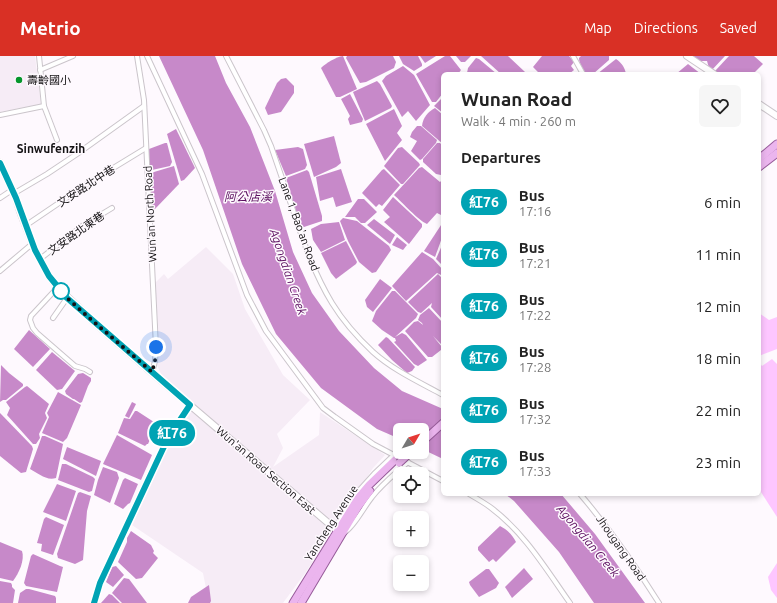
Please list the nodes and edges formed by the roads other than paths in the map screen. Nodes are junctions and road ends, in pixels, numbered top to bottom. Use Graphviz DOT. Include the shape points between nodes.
graph roads {
  1 [pos="39,56"];
  2 [pos="73,56"];
  3 [pos="137,56"];
  4 [pos="147,56"];
  5 [pos="226,56"];
  6 [pos="572,56"];
  7 [pos="687,56"];
  8 [pos="40,70"];
  9 [pos="582,72"];
  10 [pos="711,72"];
  11 [pos="761,105"];
  12 [pos="44,106"];
  13 [pos="144,106"];
  14 [pos="0,115"];
  15 [pos="777,116"];
  16 [pos="57,140"];
  17 [pos="777,144"];
  18 [pos="146,148"];
  19 [pos="777,153"];
  20 [pos="761,156"];
  21 [pos="0,162"];
  22 [pos="761,165"];
  23 [pos="12,192"];
  24 [pos="0,198"];
  25 [pos="112,208"];
  26 [pos="25,226"];
  27 [pos="32,244"];
  28 [pos="40,259"];
  29 [pos="0,271"];
  30 [pos="58,287"];
  31 [pos="67,298"];
  32 [pos="53,318"];
  33 [pos="90,372"];
  34 [pos="152,372"];
  35 [pos="441,394"];
  36 [pos="190,405"];
  37 [pos="441,420"];
  38 [pos="441,425"];
  39 [pos="429,430"];
  40 [pos="429,436"];
  41 [pos="393,457"];
  42 [pos="396,459"];
  43 [pos="408,462"];
  44 [pos="441,479"];
  45 [pos="472,496"];
  46 [pos="582,496"];
  47 [pos="340,533"];
  48 [pos="94,603"];
  49 [pos="293,603"];
  50 [pos="301,603"];
  51 [pos="570,603"];
  52 [pos="659,603"];
  1 -- 8 [label="street"];
  2 -- 8 [label="street"];
  3 -- 13 [label="street, Wun'an North Road"];
  4 -- 41 [label="street" via="202,174 247,295 266,331 323,408"];
  5 -- 35 [label="street, Lane 1, Bao'an Road" via="271,146 308,254 332,303 348,326 373,352 394,368"];
  6 -- 9 [label="street"];
  7 -- 10 [label="street"];
  8 -- 12 [label="street"];
  11 -- 15 [label="street"];
  12 -- 14 [label="street"];
  12 -- 16 [label="street"];
  13 -- 18 [label="street, Wun'an North Road"];
  13 -- 23 [label="street" via="77,154"];
  17 -- 20 [label="main road"];
  18 -- 26 [label="street, 文安路北中巷"];
  18 -- 34 [label="street, Wun'an North Road" via="156,347"];
  19 -- 22 [label="main road"];
  21 -- 23 [label="street, Wun'an Road Section East"];
  23 -- 24 [label="street"];
  23 -- 26 [label="street, Wun'an Road Section East"];
  25 -- 28 [label="street, 文安路北東巷" via="82,226"];
  26 -- 27 [label="street, Wun'an Road Section East"];
  27 -- 28 [label="street, Wun'an Road Section East"];
  27 -- 29 [label="street"];
  28 -- 30 [label="street, Wun'an Road Section East"];
  30 -- 31 [label="street, Wun'an Road Section East"];
  30 -- 33 [label="street" via="31,316 30,322 37,333 75,366"];
  31 -- 32 [label="street"];
  31 -- 34 [label="street, Wun'an Road Section East"];
  34 -- 36 [label="street, Wun'an Road Section East"];
  36 -- 47 [label="street, Wun'an Road Section East"];
  36 -- 48 [label="street" via="168,438 100,583"];
  37 -- 39 [label="main road"];
  38 -- 40 [label="main road"];
  42 -- 43 [label="street"];
  42 -- 47 [label="main road, Yancheng Avenue"];
  43 -- 44 [label="street"];
  43 -- 47 [label="street" via="372,496 349,530"];
  45 -- 51 [label="street" via="489,506 521,536"];
  46 -- 52 [label="street, Jhougang Road" via="614,537"];
  47 -- 49 [label="main road, Yancheng Avenue"];
  47 -- 50 [label="main road, Yancheng Avenue"];
}
